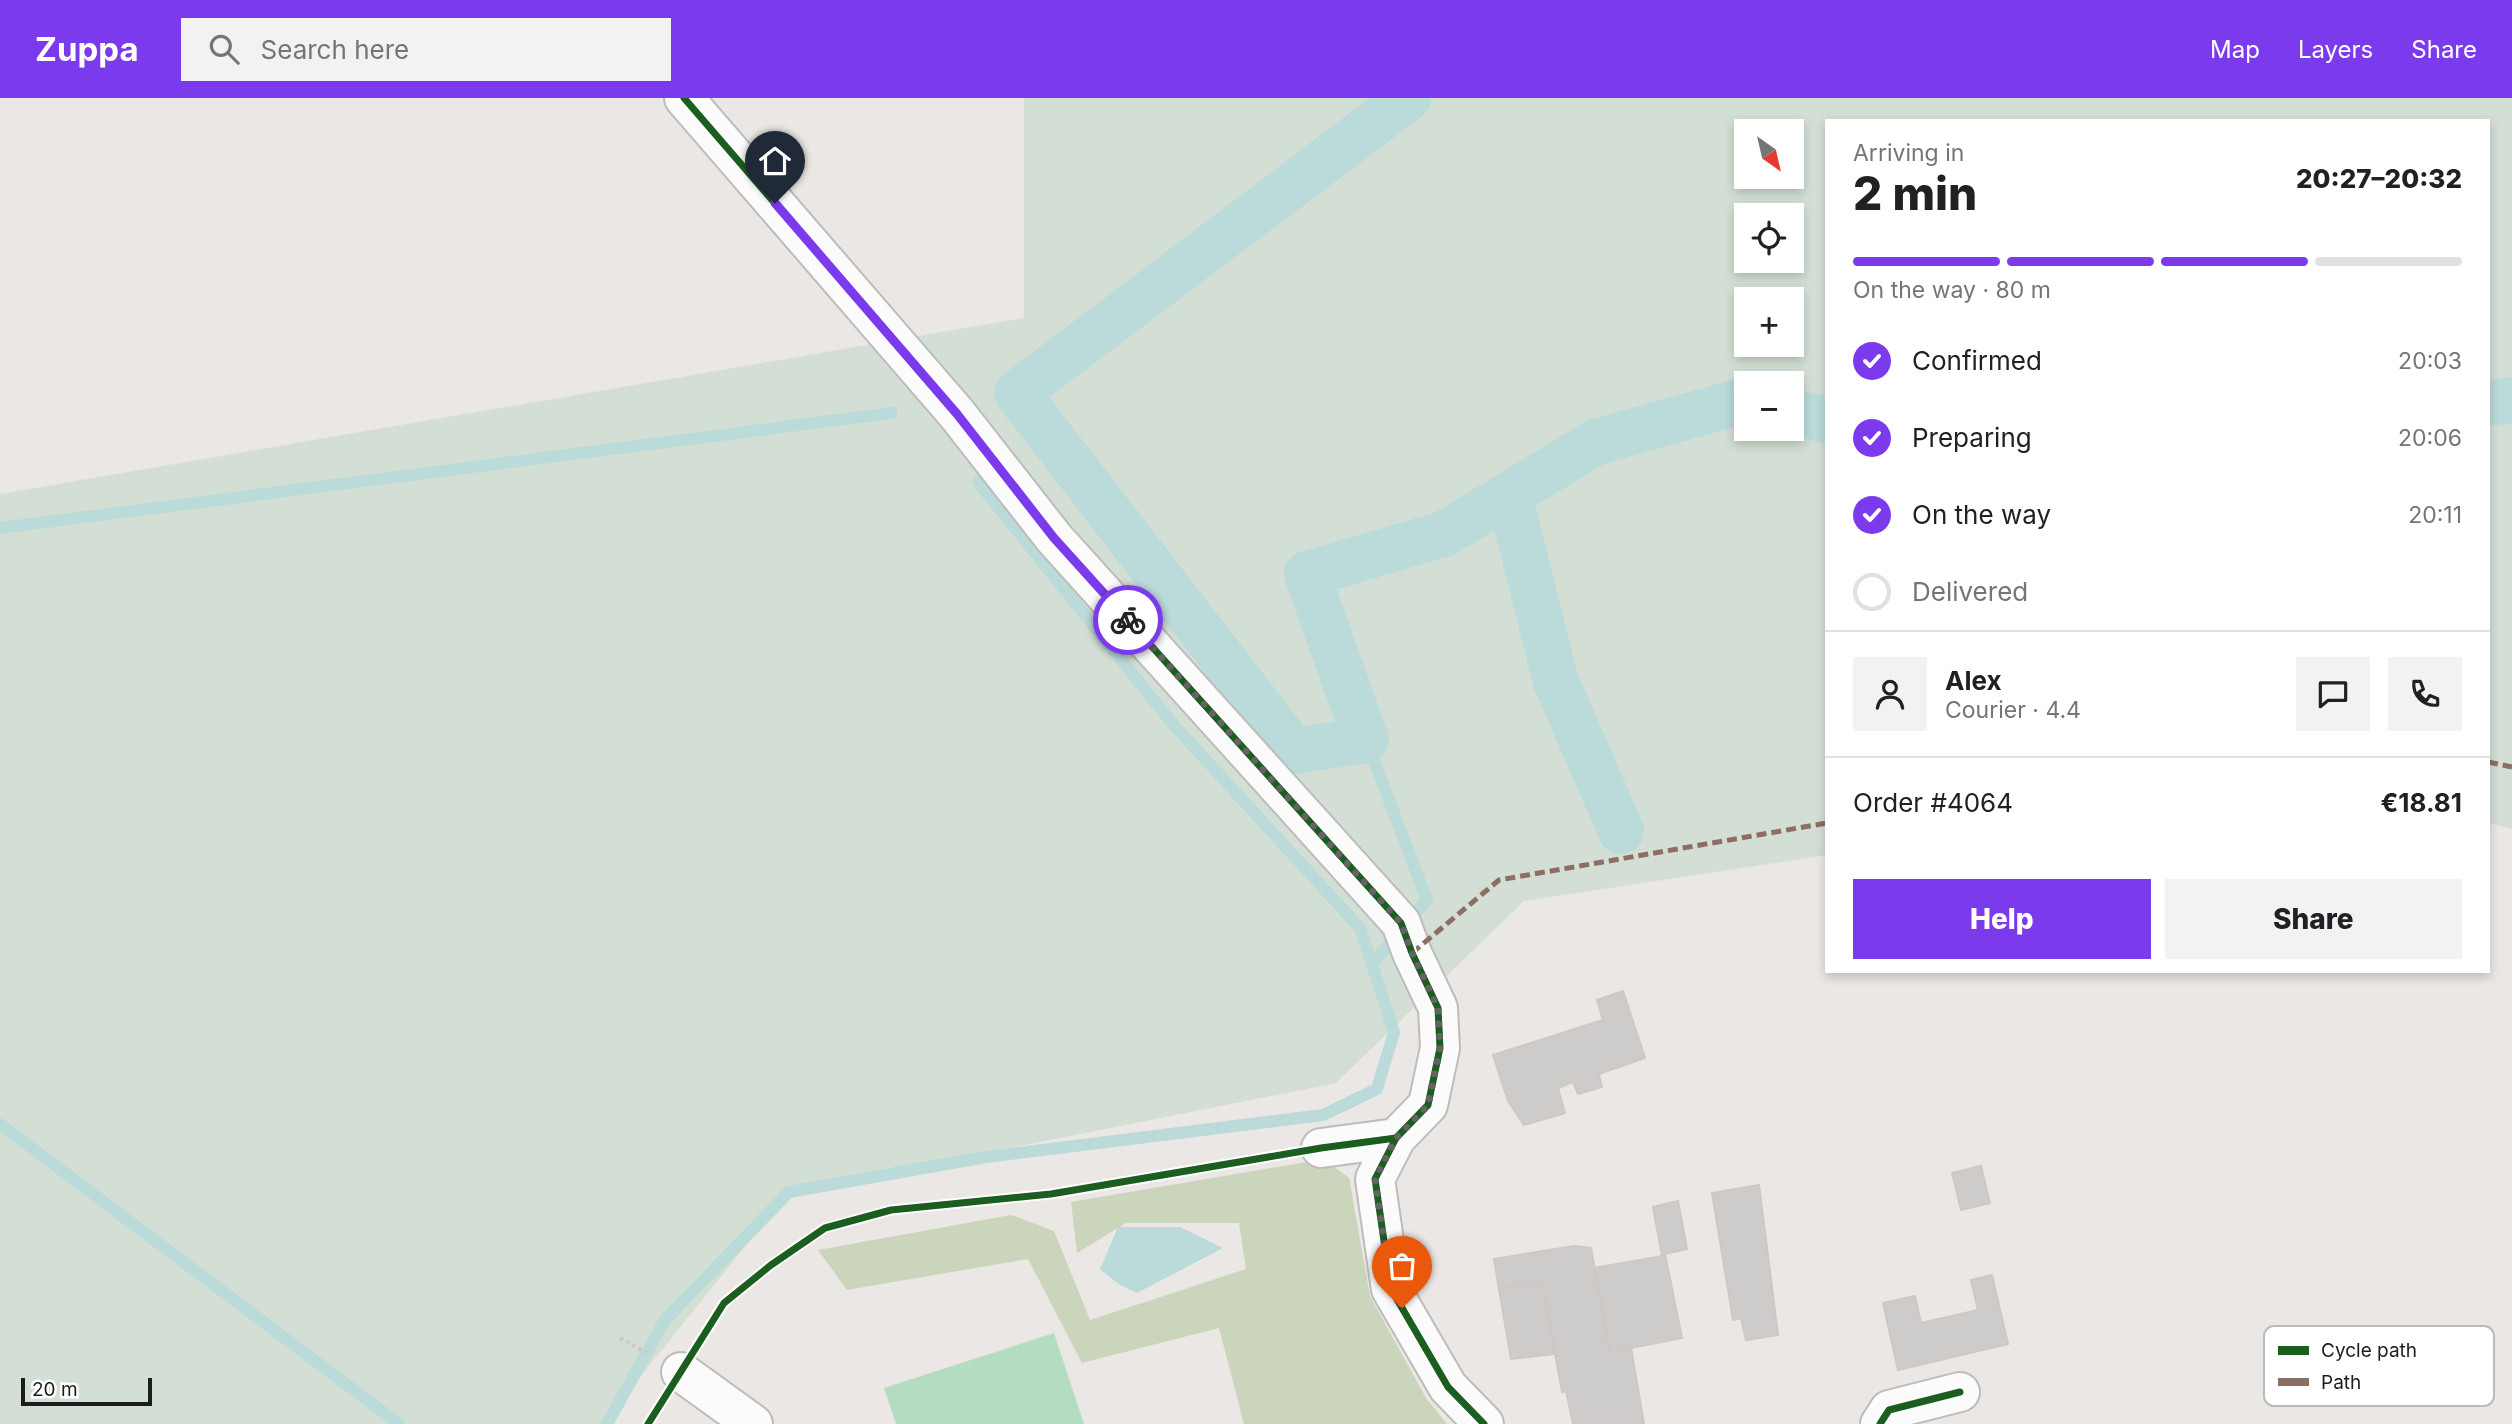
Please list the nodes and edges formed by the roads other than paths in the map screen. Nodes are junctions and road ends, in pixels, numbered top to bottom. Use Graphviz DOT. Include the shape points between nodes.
graph roads {
  1 [pos="684,98"];
  2 [pos="1396,1138"];
  3 [pos="1321,1148"];
  4 [pos="681,1372"];
  5 [pos="1960,1392"];
  6 [pos="753,1424"];
  7 [pos="1484,1424"];
  8 [pos="1880,1424"];
  1 -- 2 [label="street" via="957,414 1054,538 1405,934 1438,1008 1440,1048 1428,1105"];
  2 -- 3 [label="street"];
  2 -- 7 [label="street" via="1375,1179 1391,1289 1448,1387"];
  4 -- 6 [label="street"];
  5 -- 8 [label="street" via="1889,1410"];
}
